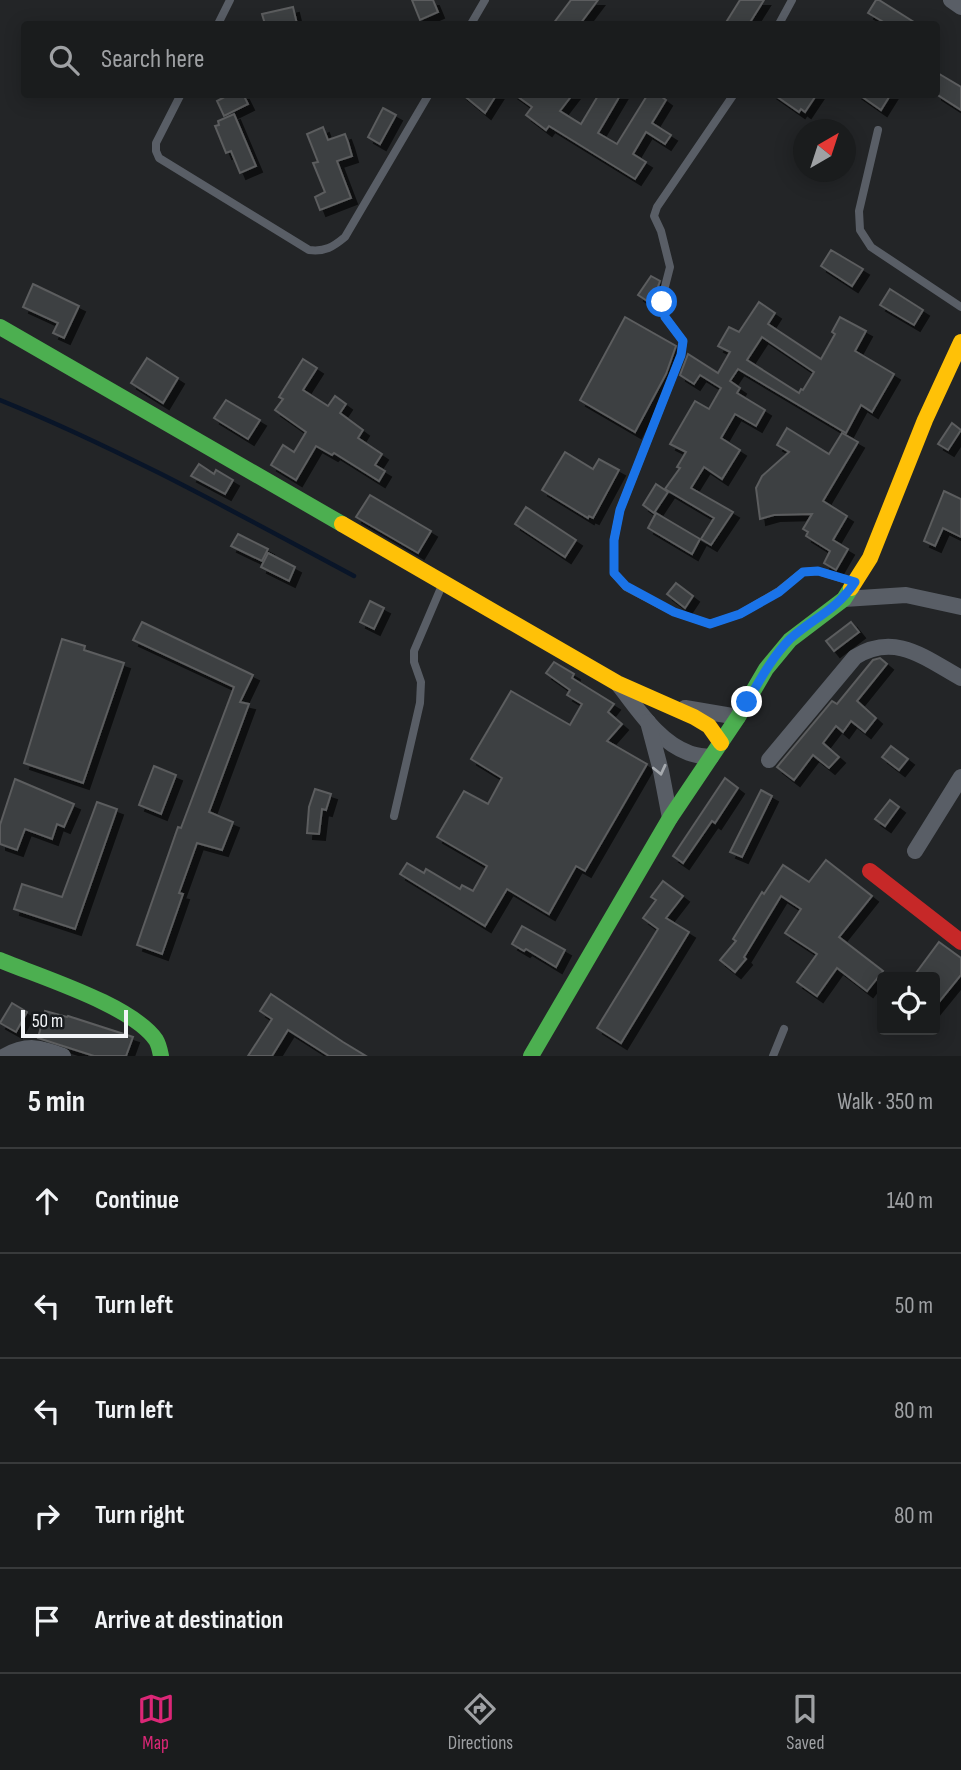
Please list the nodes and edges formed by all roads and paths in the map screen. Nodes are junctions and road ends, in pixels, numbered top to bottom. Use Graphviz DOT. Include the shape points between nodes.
graph roads {
  1 [pos="230,0"];
  2 [pos="485,0"];
  3 [pos="792,0"];
  4 [pos="951,0"];
  5 [pos="961,7"];
  6 [pos="220,21"];
  7 [pos="473,21"];
  8 [pos="781,21"];
  9 [pos="179,98"];
  10 [pos="427,98"];
  11 [pos="731,98"];
  12 [pos="877,130"];
  13 [pos="961,307"];
  14 [pos="0,327"];
  15 [pos="961,342"];
  16 [pos="855,582"];
  17 [pos="443,583"];
  18 [pos="844,599"];
  19 [pos="961,607"];
  20 [pos="961,678"];
  21 [pos="617,682"];
  22 [pos="670,706"];
  23 [pos="738,717"];
  24 [pos="648,722"];
  25 [pos="721,743"];
  26 [pos="711,757"];
  27 [pos="768,760"];
  28 [pos="961,777"];
  29 [pos="394,816"];
  30 [pos="670,818"];
  31 [pos="915,850"];
  32 [pos="870,872"];
  33 [pos="961,942"];
  34 [pos="0,960"];
  35 [pos="784,1030"];
  36 [pos="5,1056"];
  37 [pos="63,1056"];
  38 [pos="161,1056"];
  39 [pos="531,1056"];
  40 [pos="773,1056"];
  1 -- 6 [label="lane"];
  2 -- 7 [label="lane"];
  3 -- 8 [label="lane"];
  4 -- 5 [label="street"];
  9 -- 10 [label="lane" via="156,143 159,158 309,250 321,252 345,237"];
  11 -- 16 [label="lane" via="654,216 670,267 662,302 665,317 683,341 620,510 614,573 638,593 710,624 740,614 803,572 818,571"];
  12 -- 13 [label="lane" via="859,211 860,230 871,247"];
  14 -- 17 [label="street"];
  15 -- 16 [label="street" via="870,558"];
  16 -- 18 [label="street"];
  17 -- 21 [label="street"];
  17 -- 29 [label="lane" via="414,651 421,682 419,703"];
  18 -- 19 [label="street" via="906,595"];
  18 -- 23 [label="street" via="790,639"];
  20 -- 27 [label="street" via="904,650 884,645 868,649 855,657"];
  21 -- 22 [label="street"];
  21 -- 24 [label="street"];
  22 -- 23 [label="street"];
  22 -- 25 [label="street" via="709,726"];
  23 -- 25 [label="street"];
  24 -- 26 [label="street" via="690,754"];
  24 -- 30 [label="street, one-way"];
  25 -- 26 [label="street"];
  26 -- 30 [label="street"];
  28 -- 31 [label="street"];
  30 -- 39 [label="street"];
  32 -- 33 [label="street"];
  34 -- 38 [label="street" via="102,1003 141,1026 156,1041"];
  35 -- 40 [label="lane"];
  36 -- 37 [label="street" via="26,1047"];
}
